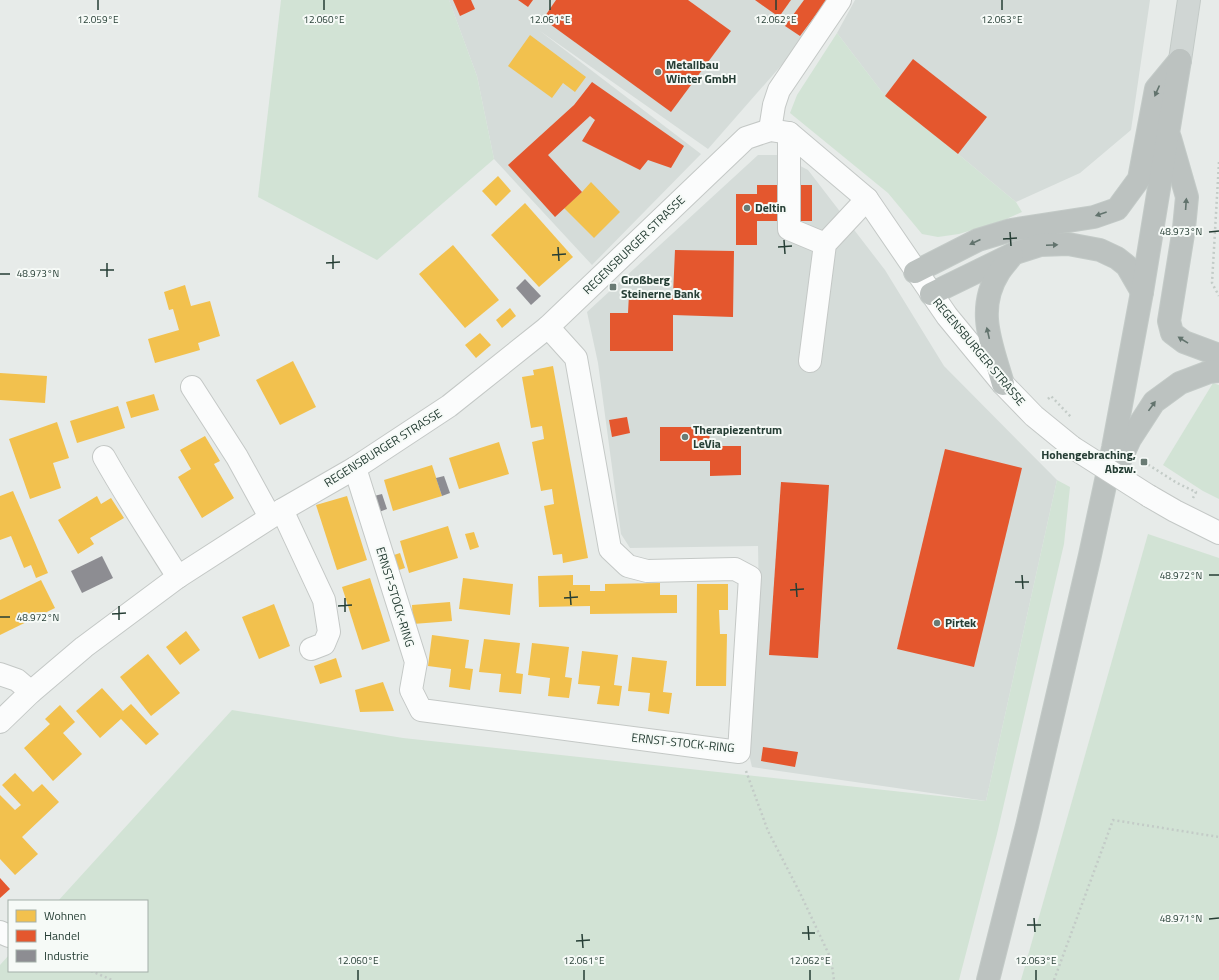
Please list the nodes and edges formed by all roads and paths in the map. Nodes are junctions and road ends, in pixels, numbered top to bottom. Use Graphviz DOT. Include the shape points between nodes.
graph roads {
  1 [pos="840,0"];
  2 [pos="1189,0"];
  3 [pos="1180,60"];
  4 [pos="780,131"];
  5 [pos="1168,133"];
  6 [pos="1219,162"];
  7 [pos="867,199"];
  8 [pos="825,244"];
  9 [pos="1014,253"];
  10 [pos="915,272"];
  11 [pos="1142,292"];
  12 [pos="931,294"];
  13 [pos="1219,296"];
  14 [pos="548,327"];
  15 [pos="1219,355"];
  16 [pos="810,362"];
  17 [pos="1219,371"];
  18 [pos="1003,384"];
  19 [pos="192,387"];
  20 [pos="104,457"];
  21 [pos="1144,462"];
  22 [pos="355,468"];
  23 [pos="1196,492"];
  24 [pos="1103,495"];
  25 [pos="276,514"];
  26 [pos="1219,533"];
  27 [pos="178,577"];
  28 [pos="311,649"];
  29 [pos="0,674"];
  30 [pos="30,692"];
  31 [pos="0,722"];
  32 [pos="739,752"];
  33 [pos="1219,837"];
  34 [pos="93,972"];
  35 [pos="112,980"];
  36 [pos="834,980"];
  37 [pos="988,980"];
  38 [pos="1054,980"];
  1 -- 4 [label="street" via="779,90 774,105"];
  2 -- 3 [label="main road"];
  3 -- 5 [label="highway"];
  3 -- 10 [label="highway, one-way" via="1156,89 1139,179 1117,208 1094,216 1011,230 978,240"];
  4 -- 7 [label="street, REGENSBURGER STRASSE"];
  4 -- 8 [label="street" via="789,229"];
  4 -- 14 [label="street, REGENSBURGER STRASSE" via="746,138"];
  5 -- 11 [label="highway"];
  15 -- 5 [label="highway, one-way" via="1184,342 1172,333 1169,321 1187,198"];
  6 -- 13 [label="path" via="1212,283"];
  7 -- 8 [label="street"];
  7 -- 10 [label="street, REGENSBURGER STRASSE"];
  8 -- 16 [label="street"];
  9 -- 11 [label="highway, one-way" via="1040,245 1068,244 1100,250 1127,266"];
  9 -- 12 [label="highway"];
  18 -- 9 [label="highway, one-way" via="987,330 986,306 999,271"];
  10 -- 12 [label="street, REGENSBURGER STRASSE"];
  11 -- 24 [label="highway"];
  12 -- 18 [label="street, REGENSBURGER STRASSE"];
  14 -- 22 [label="street, REGENSBURGER STRASSE" via="449,406"];
  14 -- 32 [label="street, ERNST-STOCK-RING" via="576,358 610,549 628,566 647,571 734,569 750,577"];
  24 -- 17 [label="highway, one-way" via="1130,439 1154,402 1180,383"];
  18 -- 26 [label="street, REGENSBURGER STRASSE, bridge" via="1034,416 1072,447 1149,496"];
  19 -- 25 [label="street"];
  20 -- 27 [label="street" via="123,492"];
  21 -- 23 [label="path"];
  22 -- 25 [label="street, REGENSBURGER STRASSE"];
  22 -- 32 [label="street, ERNST-STOCK-RING" via="416,662 411,690 421,710"];
  24 -- 37 [label="highway" via="1027,826"];
  25 -- 27 [label="street, REGENSBURGER STRASSE"];
  25 -- 28 [label="street" via="324,600 329,632 324,644"];
  27 -- 30 [label="street, REGENSBURGER STRASSE" via="84,647"];
  29 -- 30 [label="street" via="17,680"];
  30 -- 31 [label="street, REGENSBURGER STRASSE"];
  32 -- 36 [label="path" via="768,831 831,959"];
  33 -- 38 [label="path" via="1114,820"];
  34 -- 35 [label="path"];
}
